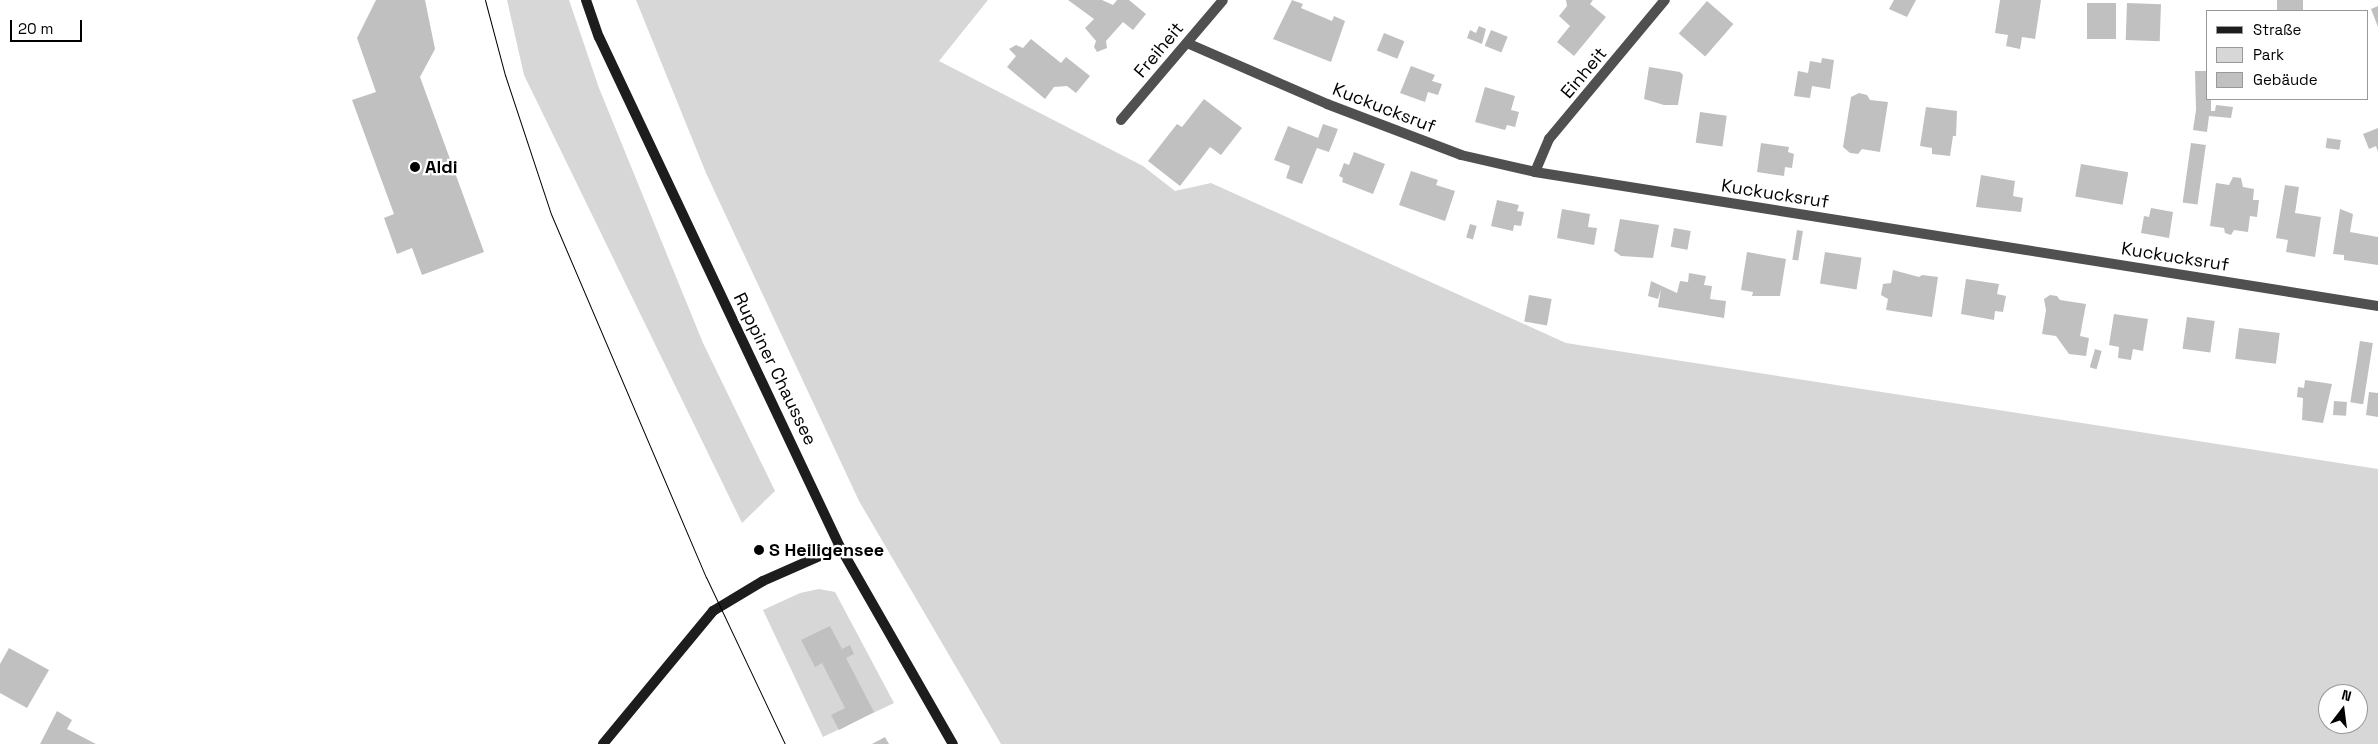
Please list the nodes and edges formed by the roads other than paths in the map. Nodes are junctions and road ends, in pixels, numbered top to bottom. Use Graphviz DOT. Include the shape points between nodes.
graph roads {
  1 [pos="586,0"];
  2 [pos="1223,0"];
  3 [pos="1666,0"];
  4 [pos="1187,43"];
  5 [pos="1121,120"];
  6 [pos="1535,172"];
  7 [pos="2378,306"];
  8 [pos="840,547"];
  9 [pos="604,744"];
  10 [pos="953,744"];
  1 -- 8 [label="main road, Ruppiner Chaussee" via="599,38"];
  2 -- 4 [label="street, Freiheit"];
  3 -- 6 [label="street, Einheit" via="1549,139"];
  4 -- 5 [label="street, Freiheit"];
  4 -- 6 [label="street, Kuckucksruf" via="1327,104 1461,154"];
  6 -- 7 [label="street, Kuckucksruf"];
  8 -- 9 [label="main road" via="763,582 713,611"];
  8 -- 10 [label="main road, Ruppiner Chaussee"];
}
